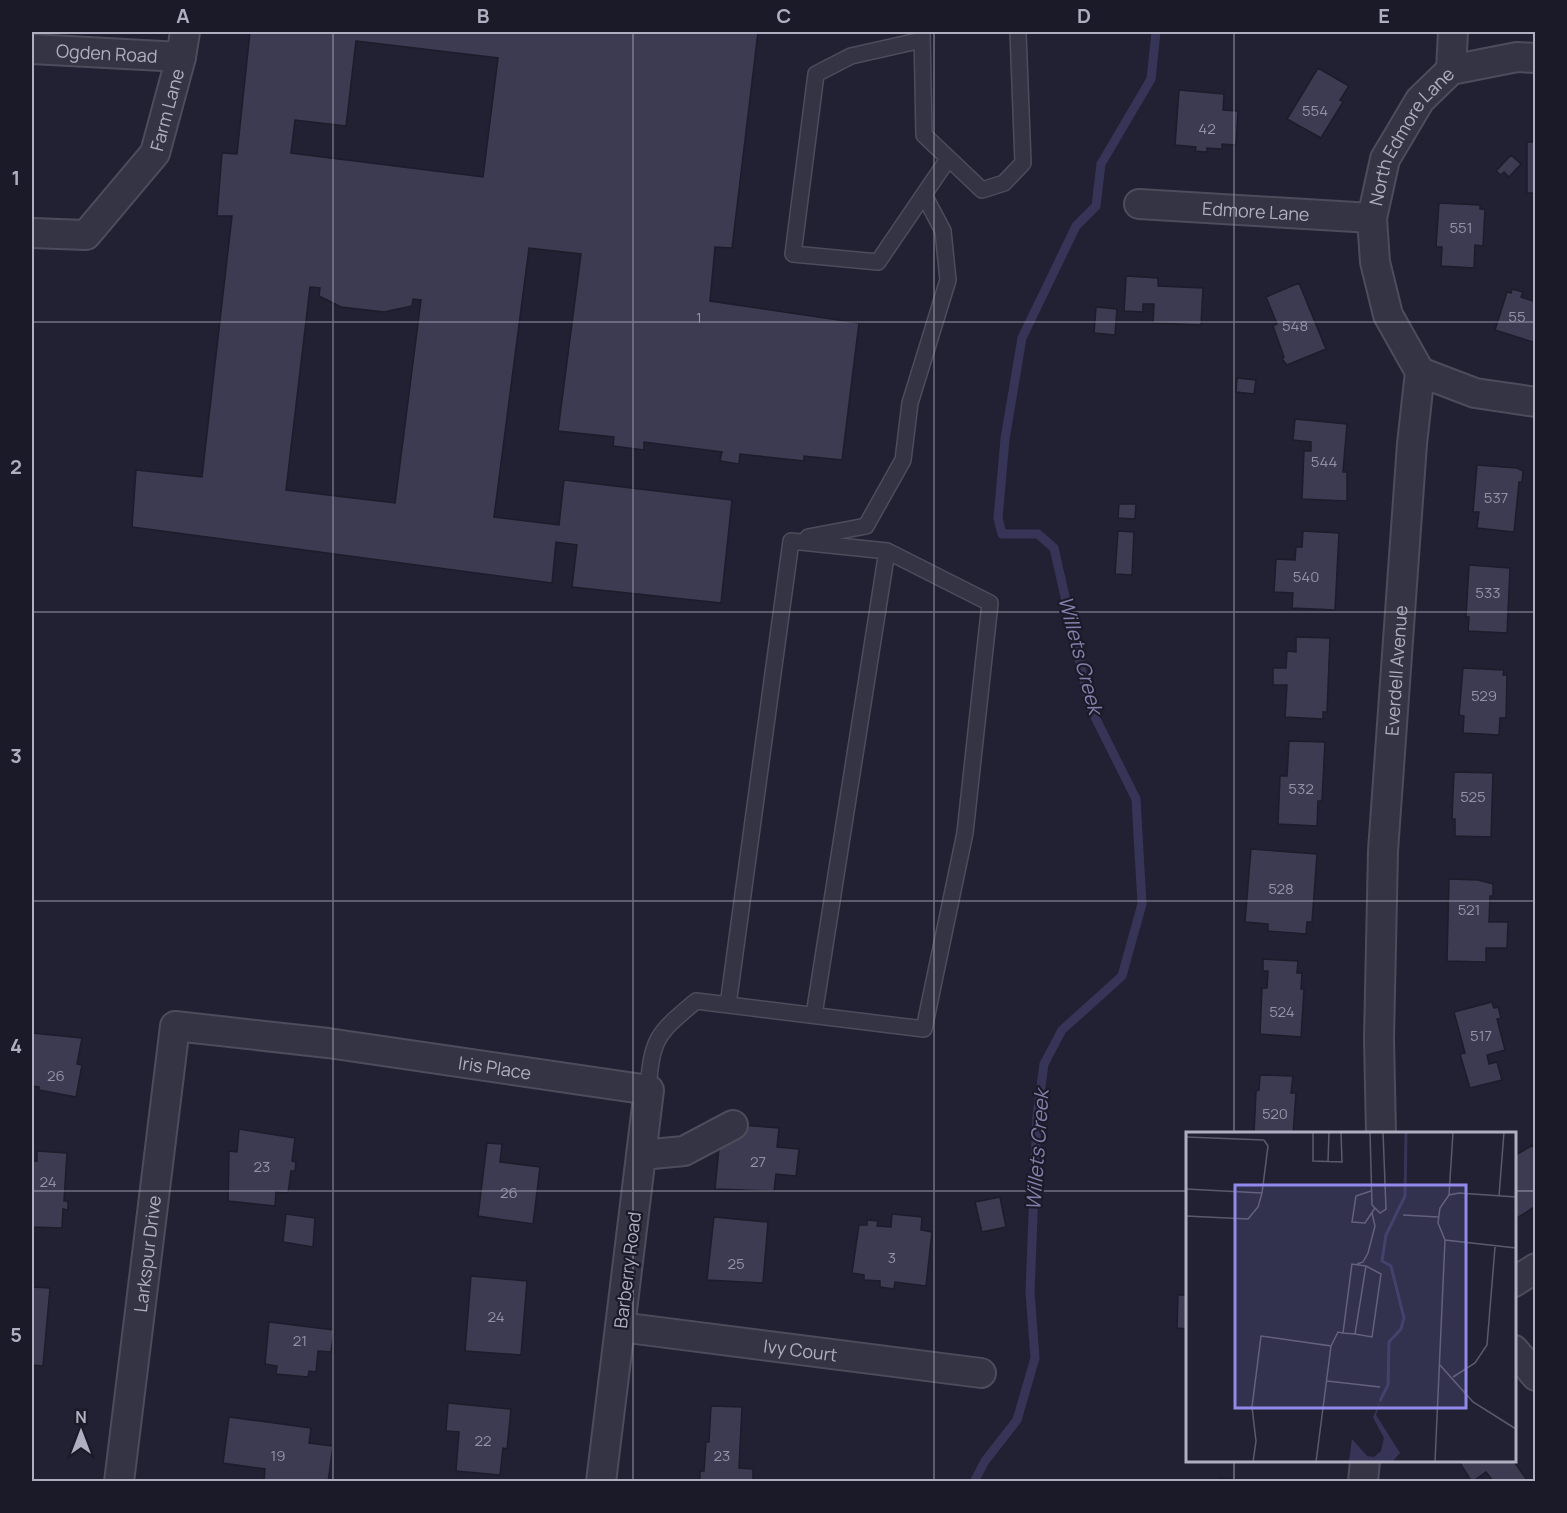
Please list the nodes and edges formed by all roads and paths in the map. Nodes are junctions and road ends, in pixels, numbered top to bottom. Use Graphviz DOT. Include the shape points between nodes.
graph roads {
  1 [pos="1018,32"];
  2 [pos="1453,32"];
  3 [pos="922,36"];
  4 [pos="183,44"];
  5 [pos="32,49"];
  6 [pos="1536,58"];
  7 [pos="1451,70"];
  8 [pos="948,159"];
  9 [pos="924,195"];
  10 [pos="1139,204"];
  11 [pos="1372,218"];
  12 [pos="32,232"];
  13 [pos="1420,372"];
  14 [pos="1536,402"];
  15 [pos="791,541"];
  16 [pos="887,551"];
  17 [pos="728,1005"];
  18 [pos="814,1015"];
  19 [pos="175,1026"];
  20 [pos="648,1090"];
  21 [pos="733,1125"];
  22 [pos="1381,1132"];
  23 [pos="641,1155"];
  24 [pos="1536,1268"];
  25 [pos="1516,1281"];
  26 [pos="620,1327"];
  27 [pos="1516,1351"];
  28 [pos="981,1374"];
  29 [pos="1536,1376"];
  30 [pos="1365,1462"];
  31 [pos="118,1482"];
  32 [pos="601,1482"];
  33 [pos="1364,1482"];
  1 -- 8 [label="lane" via="1023,163 1004,183 982,190"];
  2 -- 7 [label="street"];
  3 -- 8 [label="lane" via="924,135"];
  3 -- 9 [label="lane" via="851,56 816,74 793,254 878,262"];
  4 -- 5 [label="street, Ogden Road"];
  4 -- 12 [label="street, Farm Lane" via="155,153 86,235"];
  6 -- 7 [label="street, North Edmore Lane" via="1518,57"];
  7 -- 11 [label="street, North Edmore Lane" via="1420,100 1385,159"];
  8 -- 9 [label="lane"];
  9 -- 15 [label="lane" via="943,231 948,280 910,403 903,460 866,526"];
  10 -- 11 [label="street, Edmore Lane"];
  11 -- 13 [label="street" via="1375,262 1388,315"];
  13 -- 14 [label="street" via="1475,393"];
  13 -- 22 [label="street, Everdell Avenue" via="1383,850"];
  15 -- 16 [label="lane"];
  15 -- 17 [label="lane"];
  16 -- 18 [label="lane"];
  16 -- 18 [label="lane" via="990,603 964,833 924,1029"];
  17 -- 18 [label="lane"];
  17 -- 20 [label="lane" via="696,1000 660,1031 650,1061"];
  19 -- 20 [label="street, Iris Place" via="328,1043"];
  19 -- 31 [label="street, Larkspur Drive"];
  20 -- 23 [label="street"];
  21 -- 23 [label="street" via="684,1150"];
  23 -- 26 [label="street, Barberry Road"];
  24 -- 25 [label="street"];
  26 -- 28 [label="street, Ivy Court"];
  26 -- 32 [label="street, Barberry Road"];
  27 -- 29 [label="street"];
  30 -- 33 [label="street"];
}
